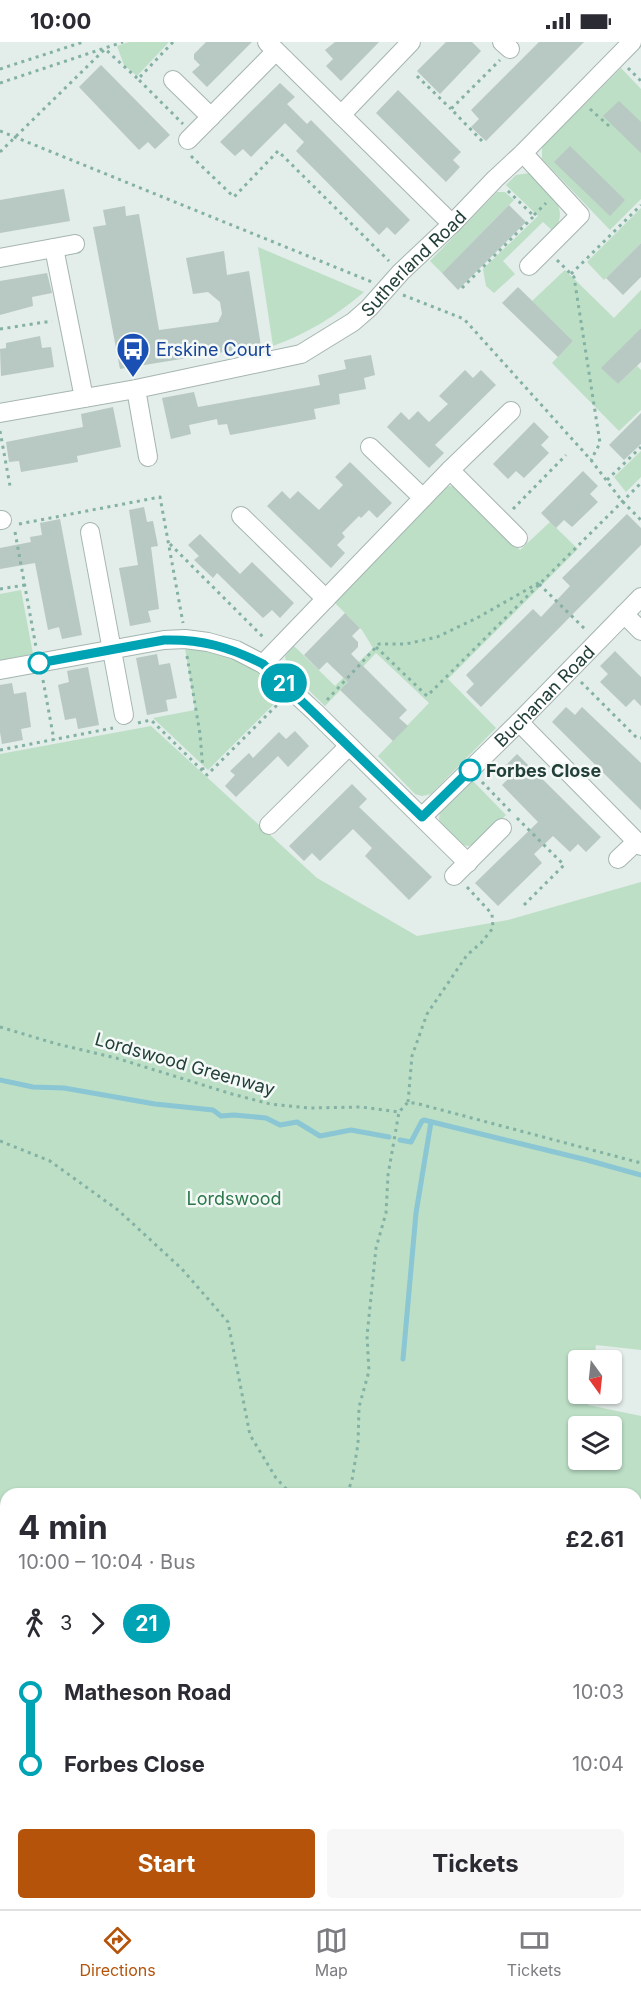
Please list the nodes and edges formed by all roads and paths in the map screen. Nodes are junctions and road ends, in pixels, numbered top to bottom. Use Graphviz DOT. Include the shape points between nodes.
graph roads {
  1 [pos="83,42"];
  2 [pos="123,42"];
  3 [pos="411,42"];
  4 [pos="632,42"];
  5 [pos="506,46"];
  6 [pos="271,47"];
  7 [pos="105,49"];
  8 [pos="0,69"];
  9 [pos="417,76"];
  10 [pos="138,79"];
  11 [pos="173,80"];
  12 [pos="0,83"];
  13 [pos="577,97"];
  14 [pos="451,109"];
  15 [pos="341,115"];
  16 [pos="211,117"];
  17 [pos="609,126"];
  18 [pos="0,130"];
  19 [pos="15,137"];
  20 [pos="482,141"];
  21 [pos="188,146"];
  22 [pos="0,152"];
  23 [pos="523,153"];
  24 [pos="495,178"];
  25 [pos="641,205"];
  26 [pos="452,224"];
  27 [pos="75,244"];
  28 [pos="54,248"];
  29 [pos="546,249"];
  30 [pos="0,258"];
  31 [pos="529,266"];
  32 [pos="401,272"];
  33 [pos="572,274"];
  34 [pos="387,288"];
  35 [pos="462,288"];
  36 [pos="68,318"];
  37 [pos="0,329"];
  38 [pos="136,388"];
  39 [pos="84,398"];
  40 [pos="511,411"];
  41 [pos="0,413"];
  42 [pos="0,431"];
  43 [pos="370,447"];
  44 [pos="641,447"];
  45 [pos="566,455"];
  46 [pos="148,457"];
  47 [pos="591,460"];
  48 [pos="450,470"];
  49 [pos="607,480"];
  50 [pos="641,483"];
  51 [pos="10,486"];
  52 [pos="423,498"];
  53 [pos="622,501"];
  54 [pos="241,516"];
  55 [pos="641,520"];
  56 [pos="501,521"];
  57 [pos="90,532"];
  58 [pos="518,538"];
  59 [pos="168,543"];
  60 [pos="540,582"];
  61 [pos="25,585"];
  62 [pos="0,589"];
  63 [pos="641,597"];
  64 [pos="326,599"];
  65 [pos="624,614"];
  66 [pos="641,631"];
  67 [pos="184,639"];
  68 [pos="598,641"];
  69 [pos="376,647"];
  70 [pos="112,650"];
  71 [pos="277,650"];
  72 [pos="263,664"];
  73 [pos="0,670"];
  74 [pos="569,670"];
  75 [pos="42,679"];
  76 [pos="292,691"];
  77 [pos="315,712"];
  78 [pos="124,722"];
  79 [pos="519,722"];
  80 [pos="641,738"];
  81 [pos="54,740"];
  82 [pos="349,746"];
  83 [pos="0,750"];
  84 [pos="203,770"];
  85 [pos="470,770"];
  86 [pos="422,817"];
  87 [pos="269,825"];
  88 [pos="502,828"];
  89 [pos="639,844"];
  90 [pos="618,859"];
  91 [pos="468,863"];
  92 [pos="454,876"];
  93 [pos="524,905"];
  94 [pos="0,1027"];
  95 [pos="408,1102"];
  96 [pos="399,1112"];
  97 [pos="0,1141"];
  98 [pos="641,1163"];
  99 [pos="285,1488"];
  100 [pos="349,1488"];
  1 -- 8 [label="path"];
  2 -- 7 [label="path"];
  3 -- 15 [label="street"];
  4 -- 13 [label="street, Sutherland Road"];
  5 -- 14 [label="path"];
  6 -- 15 [label="street"];
  6 -- 16 [label="street"];
  7 -- 10 [label="path"];
  7 -- 12 [label="path"];
  7 -- 19 [label="path"];
  9 -- 14 [label="path"];
  11 -- 16 [label="street"];
  13 -- 17 [label="path"];
  13 -- 23 [label="street, Sutherland Road"];
  14 -- 20 [label="path"];
  15 -- 26 [label="street"];
  16 -- 21 [label="street"];
  18 -- 19 [label="path"];
  19 -- 22 [label="path"];
  19 -- 34 [label="path"];
  21 -- 32 [label="path" via="234,197 278,152"];
  23 -- 24 [label="street, Sutherland Road"];
  23 -- 29 [label="street" via="580,215"];
  24 -- 26 [label="street, Sutherland Road"];
  24 -- 35 [label="path" via="534,216"];
  25 -- 33 [label="path"];
  26 -- 32 [label="street, Sutherland Road"];
  27 -- 28 [label="street"];
  28 -- 30 [label="street"];
  28 -- 36 [label="street"];
  29 -- 31 [label="street"];
  29 -- 33 [label="path"];
  32 -- 34 [label="street, Sutherland Road"];
  33 -- 47 [label="path" via="600,443"];
  34 -- 38 [label="street, Sutherland Road" via="352,322 301,354"];
  34 -- 47 [label="path" via="464,319"];
  36 -- 37 [label="path"];
  36 -- 39 [label="street"];
  38 -- 39 [label="street, Sutherland Road"];
  38 -- 46 [label="street"];
  39 -- 41 [label="street, Sutherland Road"];
  40 -- 48 [label="street"];
  42 -- 51 [label="path"];
  43 -- 52 [label="street"];
  44 -- 49 [label="path"];
  45 -- 56 [label="path"];
  47 -- 49 [label="path"];
  48 -- 52 [label="street"];
  48 -- 56 [label="street"];
  49 -- 53 [label="path"];
  50 -- 53 [label="path"];
  52 -- 64 [label="street"];
  53 -- 55 [label="path"];
  53 -- 60 [label="path"];
  54 -- 64 [label="street"];
  56 -- 58 [label="street"];
  57 -- 70 [label="street"];
  59 -- 71 [label="path"];
  60 -- 68 [label="path"];
  60 -- 69 [label="path" via="437,637"];
  60 -- 69 [label="path" via="427,696"];
  61 -- 62 [label="path"];
  63 -- 65 [label="street, Buchanan Road"];
  64 -- 71 [label="street"];
  65 -- 66 [label="street"];
  65 -- 68 [label="street, Buchanan Road"];
  67 -- 70 [label="street"];
  67 -- 72 [label="street" via="236,650"];
  67 -- 84 [label="path"];
  68 -- 74 [label="street, Buchanan Road"];
  69 -- 77 [label="path"];
  70 -- 73 [label="street"];
  70 -- 78 [label="street"];
  71 -- 72 [label="street"];
  72 -- 76 [label="street"];
  74 -- 79 [label="street, Buchanan Road"];
  74 -- 80 [label="path"];
  75 -- 81 [label="path"];
  76 -- 77 [label="street"];
  76 -- 84 [label="path" via="207,774"];
  77 -- 82 [label="street"];
  78 -- 81 [label="path"];
  78 -- 84 [label="path" via="151,720"];
  79 -- 85 [label="street, Buchanan Road"];
  79 -- 89 [label="street"];
  81 -- 83 [label="path"];
  82 -- 86 [label="street"];
  82 -- 87 [label="street"];
  85 -- 86 [label="street, Buchanan Road"];
  85 -- 93 [label="path" via="564,865"];
  86 -- 91 [label="street"];
  88 -- 91 [label="street"];
  89 -- 90 [label="street"];
  91 -- 92 [label="street"];
  92 -- 95 [label="path" via="492,914 493,927 467,955 427,1014 412,1056"];
  94 -- 96 [label="path, Lordswood Greenway" via="270,1104"];
  95 -- 96 [label="path"];
  95 -- 98 [label="path"];
  96 -- 100 [label="path" via="386,1213 376,1248 367,1336 369,1371 359,1407 356,1456"];
  97 -- 99 [label="path" via="51,1161 118,1210 182,1269 228,1322 250,1436"];
}
